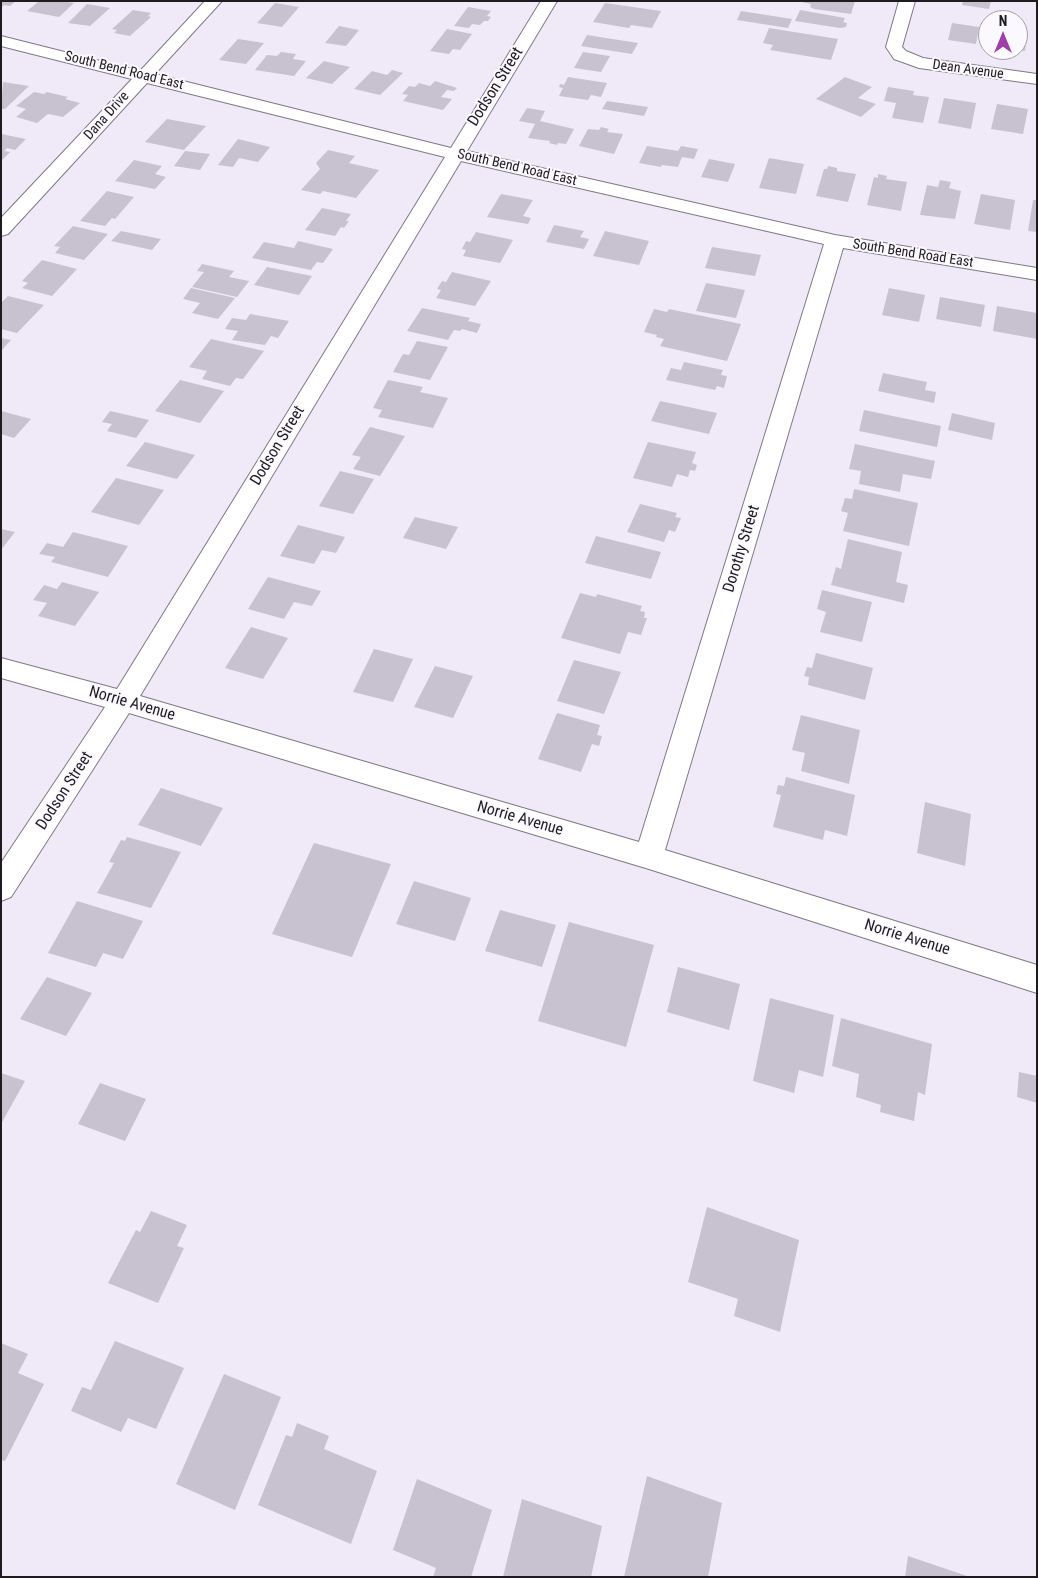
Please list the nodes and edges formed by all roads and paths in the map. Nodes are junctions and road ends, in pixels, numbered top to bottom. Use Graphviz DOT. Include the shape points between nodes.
graph roads {
  1 [pos="214,1"];
  2 [pos="549,1"];
  3 [pos="907,1"];
  4 [pos="1,42"];
  5 [pos="143,76"];
  6 [pos="1037,79"];
  7 [pos="455,154"];
  8 [pos="1,230"];
  9 [pos="835,241"];
  10 [pos="1037,274"];
  11 [pos="1,668"];
  12 [pos="123,701"];
  13 [pos="649,857"];
  14 [pos="1,888"];
  15 [pos="1037,979"];
  1 -- 5 [label="street, Dana Drive"];
  2 -- 7 [label="street, Dodson Street"];
  3 -- 6 [label="street, Dean Avenue" via="894,47 900,55 919,63"];
  4 -- 5 [label="street, South Bend Road East"];
  5 -- 7 [label="street, South Bend Road East"];
  5 -- 8 [label="street, Dana Drive"];
  7 -- 9 [label="street, South Bend Road East"];
  7 -- 12 [label="street, Dodson Street"];
  9 -- 10 [label="street, South Bend Road East"];
  9 -- 13 [label="street, Dorothy Street"];
  11 -- 12 [label="street, Norrie Avenue"];
  12 -- 13 [label="street, Norrie Avenue"];
  12 -- 14 [label="street, Dodson Street"];
  13 -- 15 [label="street, Norrie Avenue"];
}
